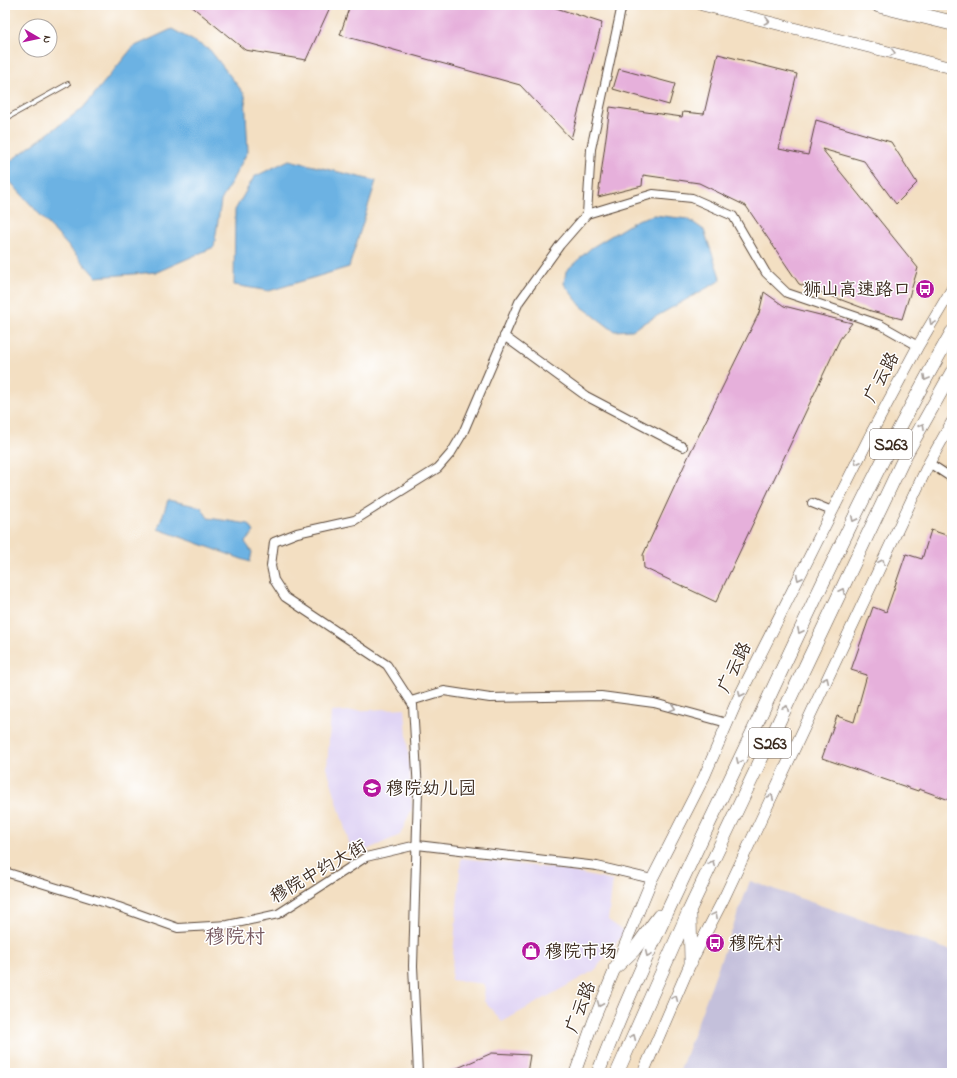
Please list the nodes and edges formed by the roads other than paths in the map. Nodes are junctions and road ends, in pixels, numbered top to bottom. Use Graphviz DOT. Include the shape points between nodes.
graph roads {
  1 [pos="622,5"];
  2 [pos="702,5"];
  3 [pos="879,5"];
  4 [pos="952,23"];
  5 [pos="952,68"];
  6 [pos="68,84"];
  7 [pos="5,118"];
  8 [pos="587,214"];
  9 [pos="952,289"];
  10 [pos="952,332"];
  11 [pos="504,336"];
  12 [pos="918,346"];
  13 [pos="952,372"];
  14 [pos="952,422"];
  15 [pos="683,447"];
  16 [pos="929,463"];
  17 [pos="952,478"];
  18 [pos="812,503"];
  19 [pos="832,511"];
  20 [pos="411,701"];
  21 [pos="727,723"];
  22 [pos="417,845"];
  23 [pos="5,872"];
  24 [pos="652,879"];
  25 [pos="676,894"];
  26 [pos="690,911"];
  27 [pos="690,962"];
  28 [pos="615,968"];
  29 [pos="418,1073"];
  30 [pos="575,1073"];
  31 [pos="598,1073"];
  32 [pos="617,1073"];
  33 [pos="643,1073"];
  1 -- 8 [label="street" via="591,149"];
  2 -- 5 [label="main road, one-way"];
  3 -- 4 [label="highway"];
  6 -- 7 [label="lane"];
  8 -- 11 [label="street" via="560,245 519,302"];
  8 -- 12 [label="street" via="653,194 692,198 733,216 766,273 787,293 881,325"];
  9 -- 12 [label="main road, 广云路 / S263, one-way"];
  10 -- 25 [label="main road, S263, one-way" via="898,430"];
  11 -- 15 [label="street" via="586,396"];
  11 -- 20 [label="street" via="463,433 452,453 438,468 355,520 297,533 274,542 271,566 274,580 285,597 388,665"];
  12 -- 19 [label="main road, 广云路 / S263, one-way"];
  26 -- 13 [label="main road, S263, one-way" via="906,454"];
  14 -- 16 [label="main road, S263"];
  16 -- 17 [label="street"];
  27 -- 16 [label="main road, S263, one-way" via="724,898"];
  18 -- 19 [label="street"];
  19 -- 21 [label="main road, 广云路 / S263, one-way"];
  20 -- 21 [label="street, one-way" via="444,692 490,698 601,696 654,703"];
  20 -- 22 [label="street" via="418,791"];
  21 -- 24 [label="main road, 广云路 / S263" via="704,777"];
  22 -- 23 [label="street, 穆院中约大街" via="366,857 278,914 228,925 178,928"];
  22 -- 24 [label="street, 穆院中约大街" via="597,866"];
  22 -- 29 [label="street" via="413,966"];
  24 -- 28 [label="main road, 广云路 / S263"];
  25 -- 28 [label="main road" via="634,950"];
  25 -- 31 [label="main road, S263, one-way" via="625,1003"];
  26 -- 27 [label="main road"];
  32 -- 26 [label="main road, S263, one-way"];
  33 -- 27 [label="main road, S263, one-way"];
  28 -- 30 [label="main road, 广云路 / S263, one-way"];
}
